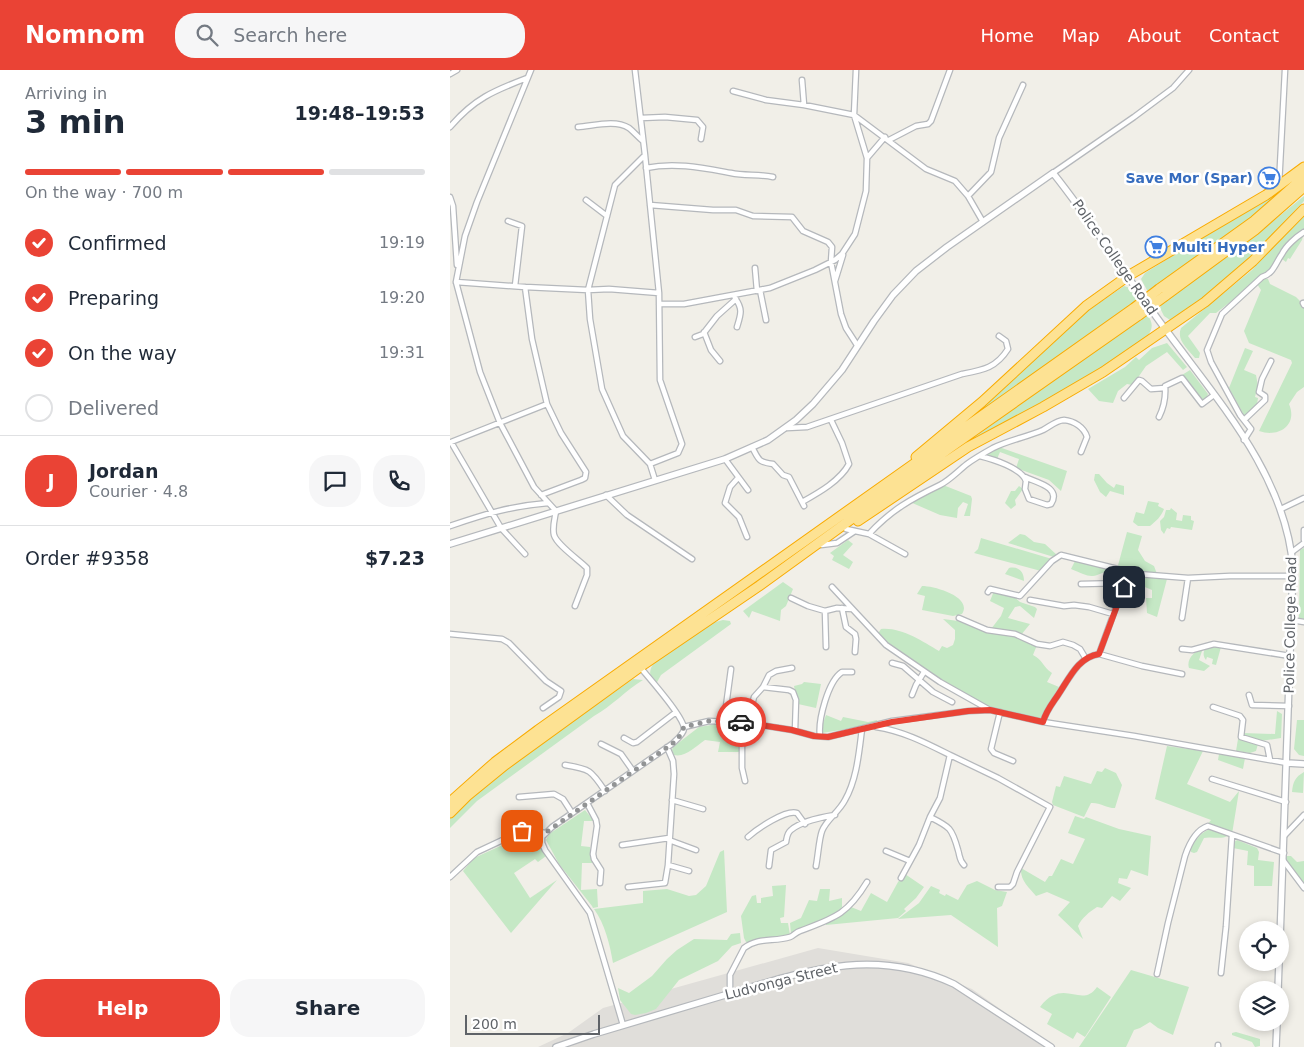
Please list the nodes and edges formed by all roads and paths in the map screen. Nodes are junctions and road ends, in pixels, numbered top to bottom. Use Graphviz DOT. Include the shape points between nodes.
graph roads {
  1 [pos="457,70"];
  2 [pos="531,70"];
  3 [pos="635,70"];
  4 [pos="856,70"];
  5 [pos="950,70"];
  6 [pos="1189,70"];
  7 [pos="1285,70"];
  8 [pos="450,74"];
  9 [pos="527,78"];
  10 [pos="802,80"];
  11 [pos="1023,85"];
  12 [pos="734,91"];
  13 [pos="804,105"];
  14 [pos="854,115"];
  15 [pos="641,118"];
  16 [pos="450,127"];
  17 [pos="578,127"];
  18 [pos="701,139"];
  19 [pos="887,139"];
  20 [pos="643,141"];
  21 [pos="645,155"];
  22 [pos="866,158"];
  23 [pos="1304,167"];
  24 [pos="646,168"];
  25 [pos="1053,172"];
  26 [pos="773,177"];
  27 [pos="1304,177"];
  28 [pos="1279,186"];
  29 [pos="1304,187"];
  30 [pos="968,196"];
  31 [pos="450,197"];
  32 [pos="586,200"];
  33 [pos="650,205"];
  34 [pos="1304,208"];
  35 [pos="608,216"];
  36 [pos="508,221"];
  37 [pos="983,222"];
  38 [pos="1304,232"];
  39 [pos="844,251"];
  40 [pos="831,262"];
  41 [pos="755,268"];
  42 [pos="458,271"];
  43 [pos="1128,276"];
  44 [pos="456,282"];
  45 [pos="835,282"];
  46 [pos="515,286"];
  47 [pos="525,287"];
  48 [pos="588,290"];
  49 [pos="759,291"];
  50 [pos="1162,292"];
  51 [pos="659,293"];
  52 [pos="735,297"];
  53 [pos="659,304"];
  54 [pos="1137,312"];
  55 [pos="766,320"];
  56 [pos="737,327"];
  57 [pos="1165,330"];
  58 [pos="704,332"];
  59 [pos="998,336"];
  60 [pos="695,338"];
  61 [pos="857,345"];
  62 [pos="720,361"];
  63 [pos="1271,361"];
  64 [pos="1165,388"];
  65 [pos="1214,395"];
  66 [pos="1124,398"];
  67 [pos="547,404"];
  68 [pos="1159,417"];
  69 [pos="831,420"];
  70 [pos="1244,420"];
  71 [pos="500,423"];
  72 [pos="787,428"];
  73 [pos="1244,440"];
  74 [pos="450,443"];
  75 [pos="752,447"];
  76 [pos="968,447"];
  77 [pos="1081,452"];
  78 [pos="979,457"];
  79 [pos="726,459"];
  80 [pos="650,464"];
  81 [pos="1025,477"];
  82 [pos="738,478"];
  83 [pos="655,480"];
  84 [pos="748,490"];
  85 [pos="541,495"];
  86 [pos="606,495"];
  87 [pos="1304,498"];
  88 [pos="548,503"];
  89 [pos="1281,509"];
  90 [pos="556,511"];
  91 [pos="492,512"];
  92 [pos="450,526"];
  93 [pos="501,528"];
  94 [pos="850,530"];
  95 [pos="1304,530"];
  96 [pos="819,533"];
  97 [pos="869,534"];
  98 [pos="747,537"];
  99 [pos="1304,542"];
  100 [pos="450,544"];
  101 [pos="1292,552"];
  102 [pos="525,554"];
  103 [pos="904,554"];
  104 [pos="692,558"];
  105 [pos="1134,574"];
  106 [pos="1293,576"];
  107 [pos="1188,578"];
  108 [pos="1126,583"];
  109 [pos="1081,584"];
  110 [pos="759,586"];
  111 [pos="832,587"];
  112 [pos="988,592"];
  113 [pos="791,598"];
  114 [pos="1030,600"];
  115 [pos="575,606"];
  116 [pos="842,608"];
  117 [pos="852,609"];
  118 [pos="825,611"];
  119 [pos="1113,614"];
  120 [pos="959,618"];
  121 [pos="1182,618"];
  122 [pos="1292,620"];
  123 [pos="1304,622"];
  124 [pos="450,634"];
  125 [pos="826,647"];
  126 [pos="1182,649"];
  127 [pos="855,652"];
  128 [pos="1099,654"];
  129 [pos="1290,656"];
  130 [pos="1086,659"];
  131 [pos="892,663"];
  132 [pos="640,668"];
  133 [pos="792,668"];
  134 [pos="731,669"];
  135 [pos="852,672"];
  136 [pos="924,672"];
  137 [pos="1182,674"];
  138 [pos="920,680"];
  139 [pos="763,687"];
  140 [pos="912,695"];
  141 [pos="1248,695"];
  142 [pos="952,702"];
  143 [pos="1289,706"];
  144 [pos="1213,707"];
  145 [pos="543,708"];
  146 [pos="990,710"];
  147 [pos="676,712"];
  148 [pos="1000,712"];
  149 [pos="724,722"];
  150 [pos="1043,722"];
  151 [pos="748,723"];
  152 [pos="875,726"];
  153 [pos="684,727"];
  154 [pos="862,728"];
  155 [pos="795,731"];
  156 [pos="820,736"];
  157 [pos="624,738"];
  158 [pos="601,744"];
  159 [pos="667,747"];
  160 [pos="950,755"];
  161 [pos="1270,760"];
  162 [pos="1013,761"];
  163 [pos="1287,763"];
  164 [pos="1304,764"];
  165 [pos="565,765"];
  166 [pos="632,771"];
  167 [pos="1212,779"];
  168 [pos="745,781"];
  169 [pos="604,791"];
  170 [pos="518,797"];
  171 [pos="672,800"];
  172 [pos="450,802"];
  173 [pos="1286,802"];
  174 [pos="586,803"];
  175 [pos="703,809"];
  176 [pos="450,813"];
  177 [pos="572,813"];
  178 [pos="835,815"];
  179 [pos="1304,815"];
  180 [pos="930,817"];
  181 [pos="805,824"];
  182 [pos="545,833"];
  183 [pos="1232,835"];
  184 [pos="1284,836"];
  185 [pos="748,837"];
  186 [pos="669,839"];
  187 [pos="622,844"];
  188 [pos="696,850"];
  189 [pos="886,851"];
  190 [pos="1284,853"];
  191 [pos="1283,860"];
  192 [pos="910,861"];
  193 [pos="668,865"];
  194 [pos="964,865"];
  195 [pos="769,866"];
  196 [pos="816,866"];
  197 [pos="690,871"];
  198 [pos="450,877"];
  199 [pos="902,878"];
  200 [pos="867,882"];
  201 [pos="600,883"];
  202 [pos="628,887"];
  203 [pos="998,887"];
  204 [pos="1304,888"];
  205 [pos="1281,921"];
  206 [pos="1221,973"];
  207 [pos="1157,974"];
  208 [pos="730,994"];
  209 [pos="623,1025"];
  210 [pos="1276,1031"];
  211 [pos="556,1047"];
  212 [pos="1051,1047"];
  213 [pos="1276,1047"];
  1 -- 8 [label="street"];
  2 -- 9 [label="street"];
  3 -- 15 [label="street"];
  4 -- 14 [label="street"];
  5 -- 19 [label="street" via="931,121"];
  6 -- 25 [label="street" via="1173,88"];
  7 -- 28 [label="street"];
  9 -- 16 [label="street" via="480,99"];
  9 -- 42 [label="street" via="477,202 465,236"];
  10 -- 13 [label="street"];
  11 -- 30 [label="street" via="999,138 991,172"];
  12 -- 13 [label="street" via="766,100"];
  13 -- 14 [label="street"];
  14 -- 19 [label="street"];
  14 -- 22 [label="street"];
  15 -- 18 [label="street" via="664,116 696,120 703,128"];
  15 -- 20 [label="street"];
  17 -- 20 [label="street" via="622,124"];
  19 -- 22 [label="street"];
  19 -- 30 [label="street" via="926,169 955,182"];
  20 -- 21 [label="street"];
  21 -- 24 [label="street"];
  21 -- 35 [label="street" via="615,185"];
  22 -- 39 [label="street" via="866,191 855,234"];
  23 -- 28 [label="highway"];
  24 -- 26 [label="street" via="671,165"];
  24 -- 33 [label="street"];
  25 -- 37 [label="street"];
  25 -- 43 [label="street, Police College Road"];
  27 -- 50 [label="highway" via="1254,221"];
  28 -- 43 [label="highway"];
  29 -- 50 [label="highway" via="1255,230"];
  30 -- 37 [label="street"];
  31 -- 42 [label="street"];
  32 -- 35 [label="street"];
  33 -- 40 [label="street" via="736,210 753,216 789,216 803,231 830,244"];
  33 -- 51 [label="street"];
  34 -- 57 [label="highway" via="1254,261"];
  35 -- 48 [label="street"];
  36 -- 46 [label="street" via="522,226"];
  37 -- 61 [label="street" via="916,271 893,295"];
  38 -- 70 [label="street" via="1281,254 1273,271 1222,314 1207,350 1210,362"];
  39 -- 40 [label="street"];
  39 -- 45 [label="street"];
  40 -- 45 [label="street"];
  40 -- 49 [label="street"];
  41 -- 49 [label="street"];
  42 -- 44 [label="street"];
  43 -- 57 [label="street, Police College Road"];
  43 -- 96 [label="highway" via="1086,306 982,402"];
  44 -- 46 [label="street"];
  44 -- 71 [label="street" via="480,372"];
  45 -- 61 [label="street" via="841,314"];
  46 -- 47 [label="street"];
  47 -- 48 [label="street"];
  47 -- 67 [label="street" via="532,339"];
  48 -- 51 [label="street"];
  48 -- 80 [label="street" via="602,388 623,436"];
  49 -- 52 [label="street"];
  49 -- 55 [label="street"];
  50 -- 54 [label="highway, bridge"];
  51 -- 53 [label="street"];
  52 -- 53 [label="street"];
  52 -- 56 [label="street" via="741,312"];
  52 -- 58 [label="street"];
  53 -- 80 [label="street" via="660,380 682,444 678,453"];
  54 -- 96 [label="highway"];
  54 -- 110 [label="highway"];
  57 -- 65 [label="street, Police College Road"];
  57 -- 76 [label="highway" via="1076,389"];
  58 -- 60 [label="street"];
  58 -- 62 [label="street" via="711,350"];
  59 -- 69 [label="street" via="1006,341 1008,349 987,369 962,374"];
  61 -- 72 [label="street" via="828,388"];
  63 -- 70 [label="street" via="1259,387 1265,400"];
  64 -- 65 [label="street" via="1182,378 1202,404"];
  64 -- 66 [label="street" via="1150,389 1139,380"];
  64 -- 68 [label="street"];
  65 -- 73 [label="street, Police College Road"];
  67 -- 71 [label="street"];
  67 -- 85 [label="street" via="586,474 581,480"];
  69 -- 72 [label="street" via="807,427"];
  69 -- 75 [label="street" via="849,464 830,484 803,504 789,477 773,464 760,461"];
  70 -- 73 [label="street" via="1251,429"];
  71 -- 74 [label="street"];
  71 -- 85 [label="street" via="529,480"];
  72 -- 75 [label="street"];
  73 -- 89 [label="street, Police College Road"];
  74 -- 91 [label="street"];
  75 -- 79 [label="street"];
  76 -- 78 [label="street"];
  76 -- 94 [label="highway"];
  77 -- 78 [label="street" via="1088,436 1086,432 1063,420 1006,442"];
  78 -- 81 [label="street" via="1004,465"];
  78 -- 97 [label="street" via="941,484 896,509"];
  79 -- 82 [label="street"];
  79 -- 83 [label="street"];
  80 -- 83 [label="street"];
  81 -- 81 [label="street" via="1029,499 1046,505 1053,501 1047,486"];
  82 -- 84 [label="street"];
  82 -- 98 [label="street" via="730,487 726,503 739,517"];
  83 -- 86 [label="street"];
  85 -- 88 [label="street"];
  86 -- 90 [label="street"];
  86 -- 104 [label="street" via="627,514"];
  87 -- 89 [label="street"];
  88 -- 90 [label="street"];
  88 -- 91 [label="street"];
  89 -- 101 [label="street, Police College Road"];
  90 -- 93 [label="street"];
  90 -- 115 [label="street" via="555,537 587,569"];
  91 -- 92 [label="street"];
  91 -- 93 [label="street"];
  93 -- 100 [label="street"];
  93 -- 102 [label="street"];
  94 -- 97 [label="street"];
  94 -- 110 [label="highway"];
  95 -- 99 [label="street"];
  96 -- 172 [label="highway" via="538,730"];
  97 -- 103 [label="street"];
  99 -- 101 [label="street"];
  101 -- 106 [label="street, Police College Road"];
  105 -- 107 [label="street"];
  105 -- 108 [label="street"];
  105 -- 112 [label="street" via="1061,555 1020,596 990,589"];
  106 -- 107 [label="street"];
  106 -- 122 [label="street, Police College Road"];
  107 -- 121 [label="street"];
  108 -- 109 [label="street"];
  108 -- 119 [label="street"];
  110 -- 132 [label="highway"];
  111 -- 117 [label="street"];
  113 -- 118 [label="street"];
  114 -- 119 [label="street" via="1064,606 1089,606"];
  116 -- 117 [label="street"];
  116 -- 118 [label="street"];
  116 -- 127 [label="street" via="846,627 856,639"];
  117 -- 136 [label="street" via="880,640"];
  118 -- 125 [label="street"];
  119 -- 128 [label="street"];
  120 -- 130 [label="street" via="987,630 1015,634 1037,644 1050,646 1063,642 1080,649"];
  122 -- 123 [label="street"];
  122 -- 129 [label="street, Police College Road"];
  124 -- 145 [label="street" via="497,637 509,643 546,681 561,691 559,697"];
  126 -- 129 [label="street" via="1192,650 1214,644"];
  128 -- 130 [label="street"];
  128 -- 137 [label="street"];
  129 -- 143 [label="street, Police College Road"];
  130 -- 150 [label="street" via="1068,677"];
  131 -- 138 [label="street" via="903,666"];
  132 -- 147 [label="street"];
  132 -- 176 [label="highway" via="505,765"];
  133 -- 139 [label="street" via="769,675"];
  134 -- 149 [label="street"];
  135 -- 156 [label="street" via="842,672 835,678 819,725"];
  136 -- 138 [label="street"];
  136 -- 146 [label="street"];
  138 -- 140 [label="street"];
  138 -- 142 [label="street" via="933,692"];
  139 -- 151 [label="street" via="754,697"];
  139 -- 155 [label="street" via="793,692 796,700"];
  141 -- 143 [label="street" via="1252,705"];
  143 -- 163 [label="street, Police College Road"];
  144 -- 161 [label="street" via="1242,718 1241,737 1267,744"];
  146 -- 148 [label="street"];
  146 -- 152 [label="street" via="898,720"];
  147 -- 153 [label="street"];
  147 -- 157 [label="street" via="637,742"];
  148 -- 150 [label="street"];
  148 -- 162 [label="street" via="991,749"];
  149 -- 151 [label="street"];
  149 -- 153 [label="street" via="709,721"];
  150 -- 161 [label="street"];
  151 -- 155 [label="street"];
  151 -- 168 [label="street" via="742,746"];
  152 -- 154 [label="street"];
  152 -- 160 [label="street" via="916,738"];
  153 -- 159 [label="street" via="679,737"];
  154 -- 156 [label="street"];
  154 -- 178 [label="street" via="851,785"];
  155 -- 156 [label="street"];
  158 -- 166 [label="street" via="621,754"];
  159 -- 166 [label="street"];
  159 -- 171 [label="street" via="674,774"];
  160 -- 180 [label="street" via="940,798"];
  160 -- 203 [label="street" via="1050,807 1014,884"];
  161 -- 163 [label="street"];
  163 -- 164 [label="street"];
  163 -- 173 [label="street, Police College Road"];
  165 -- 169 [label="street" via="585,768 595,776"];
  166 -- 169 [label="street"];
  167 -- 173 [label="street"];
  169 -- 174 [label="street"];
  170 -- 177 [label="street" via="554,794"];
  171 -- 175 [label="street"];
  171 -- 186 [label="street"];
  173 -- 184 [label="street, Police College Road"];
  174 -- 177 [label="street"];
  174 -- 201 [label="street" via="596,820 593,854 601,870"];
  177 -- 182 [label="street"];
  178 -- 181 [label="street"];
  178 -- 196 [label="street" via="820,834"];
  179 -- 184 [label="street"];
  180 -- 192 [label="street"];
  180 -- 194 [label="street" via="948,826"];
  181 -- 185 [label="street" via="797,812 790,812"];
  181 -- 195 [label="street" via="791,830 786,842 771,850"];
  182 -- 198 [label="street" via="522,831 477,852"];
  182 -- 209 [label="street" via="542,843 545,850 590,913"];
  183 -- 190 [label="street"];
  183 -- 206 [label="street"];
  183 -- 207 [label="street" via="1208,826 1188,846"];
  184 -- 190 [label="street, Police College Road"];
  186 -- 187 [label="street"];
  186 -- 188 [label="street"];
  186 -- 193 [label="street"];
  189 -- 192 [label="street"];
  190 -- 191 [label="street, Police College Road"];
  191 -- 204 [label="street"];
  191 -- 205 [label="street, Police College Road"];
  192 -- 199 [label="street"];
  193 -- 197 [label="street"];
  193 -- 202 [label="street" via="665,883"];
  200 -- 208 [label="street" via="856,901 838,916 791,937 763,940 744,948 730,975"];
  208 -- 209 [label="street, Ludvonga Street"];
  208 -- 212 [label="street, Ludvonga Street" via="826,967 894,966 917,970 954,984"];
  209 -- 211 [label="street, Ludvonga Street"];
  210 -- 213 [label="street"];
}
